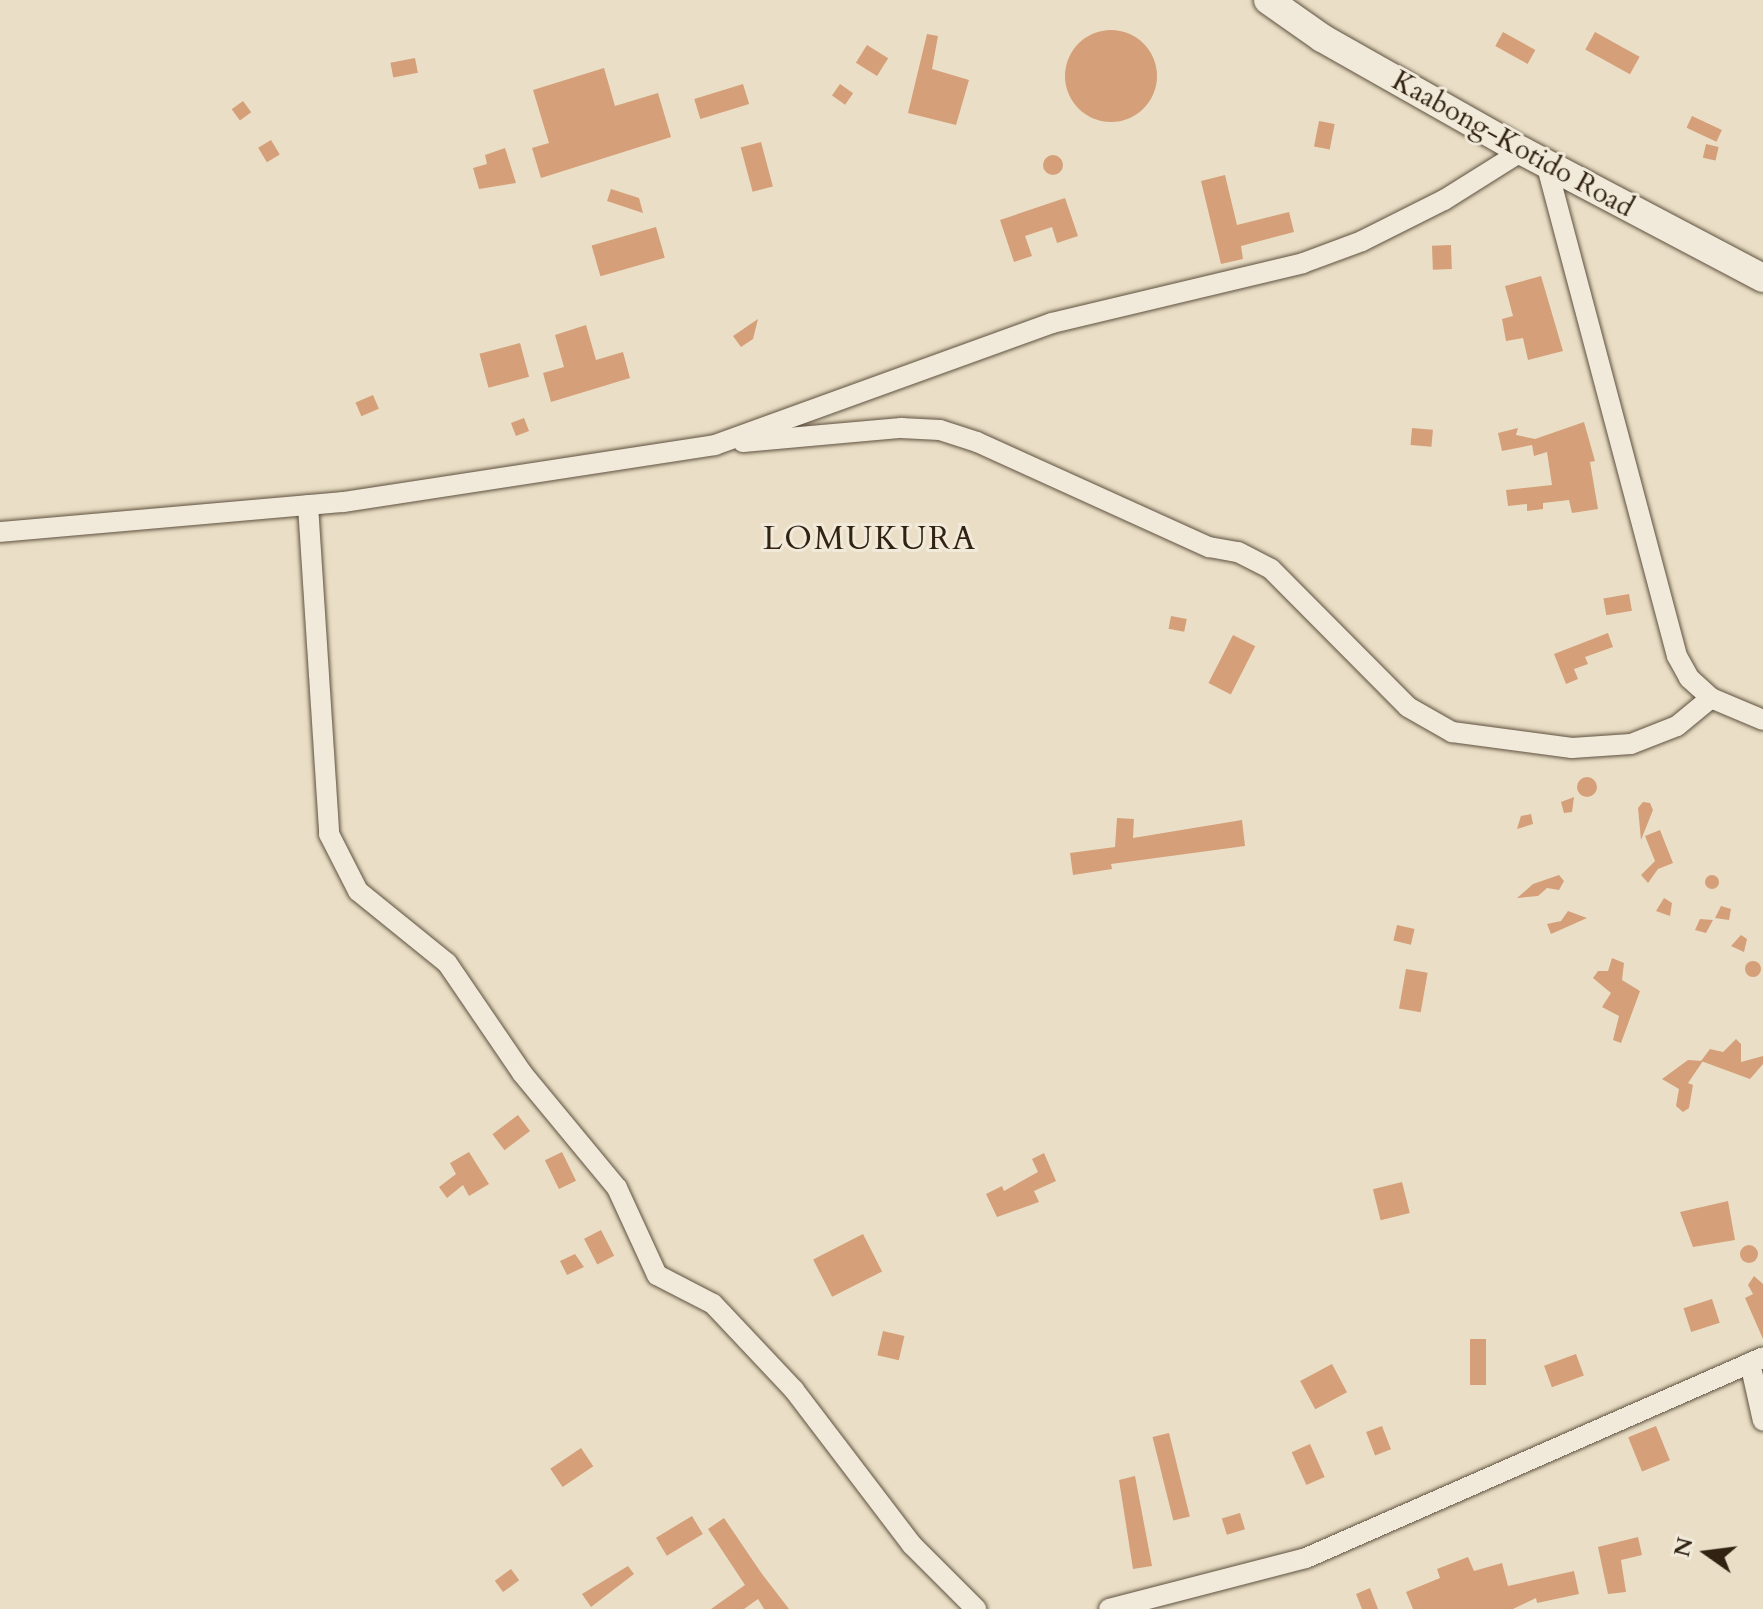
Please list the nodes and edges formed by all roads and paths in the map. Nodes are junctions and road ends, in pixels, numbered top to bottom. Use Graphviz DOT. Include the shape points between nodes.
graph roads {
  1 [pos="1268,0"];
  2 [pos="1534,157"];
  3 [pos="1763,278"];
  4 [pos="715,445"];
  5 [pos="308,505"];
  6 [pos="0,532"];
  7 [pos="1711,698"];
  8 [pos="1763,720"];
  9 [pos="1756,1360"];
  10 [pos="1763,1421"];
  11 [pos="976,1609"];
  12 [pos="1109,1609"];
  1 -- 2 [label="street, Kaabong-Kotido Road" via="1322,38"];
  2 -- 3 [label="street, Kaabong-Kotido Road"];
  2 -- 4 [label="street" via="1362,241 1303,263 1052,323"];
  2 -- 7 [label="street" via="1677,656 1689,678"];
  4 -- 5 [label="street" via="542,475"];
  4 -- 7 [label="street" via="901,428 940,430 977,442 1209,547 1238,552 1271,569 1408,707 1452,732 1572,748 1631,744 1677,726"];
  5 -- 6 [label="street"];
  5 -- 11 [label="street" via="329,834 358,891 447,963 522,1073 617,1188 657,1275 713,1304 764,1358 912,1545"];
  7 -- 8 [label="street"];
  9 -- 10 [label="street"];
  9 -- 12 [label="street" via="1306,1558"];
}
